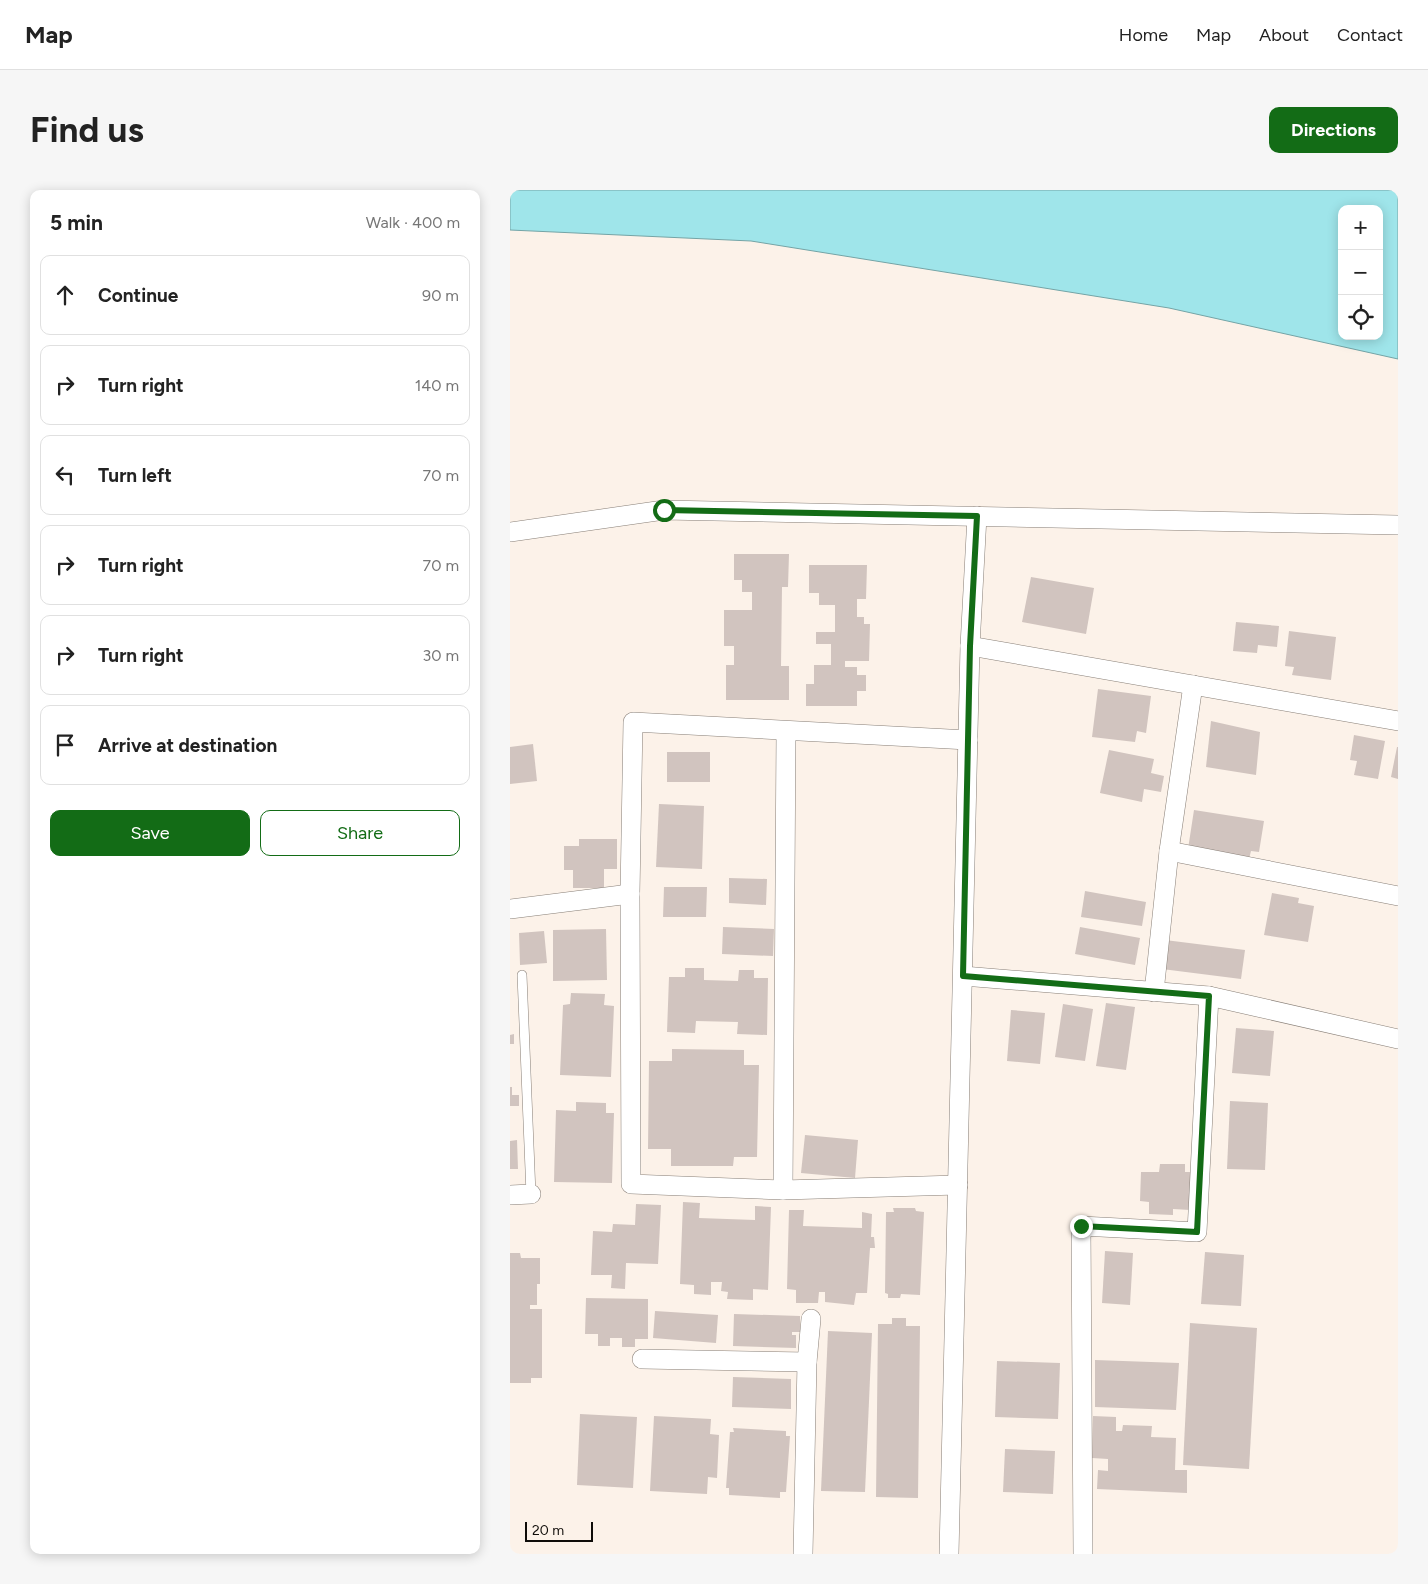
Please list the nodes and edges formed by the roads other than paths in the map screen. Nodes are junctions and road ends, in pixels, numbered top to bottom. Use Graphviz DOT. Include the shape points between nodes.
graph roads {
  1 [pos="977,516"];
  2 [pos="1398,525"];
  3 [pos="510,532"];
  4 [pos="970,646"];
  5 [pos="1192,685"];
  6 [pos="1398,721"];
  7 [pos="786,731"];
  8 [pos="968,740"];
  9 [pos="1169,851"];
  10 [pos="630,894"];
  11 [pos="1398,896"];
  12 [pos="510,909"];
  13 [pos="522,975"];
  14 [pos="963,976"];
  15 [pos="1154,992"];
  16 [pos="1209,996"];
  17 [pos="1398,1039"];
  18 [pos="958,1185"];
  19 [pos="783,1190"];
  20 [pos="510,1194"];
  21 [pos="531,1194"];
  22 [pos="811,1319"];
  23 [pos="642,1359"];
  24 [pos="807,1362"];
  25 [pos="803,1554"];
  26 [pos="949,1554"];
  27 [pos="1083,1554"];
  1 -- 2 [label="street"];
  1 -- 3 [label="street" via="664,510"];
  1 -- 4 [label="street"];
  4 -- 5 [label="street"];
  4 -- 8 [label="street"];
  5 -- 6 [label="street"];
  5 -- 9 [label="street"];
  7 -- 8 [label="street"];
  7 -- 10 [label="street" via="633,722"];
  7 -- 19 [label="street"];
  8 -- 14 [label="street"];
  9 -- 11 [label="street"];
  9 -- 15 [label="street"];
  10 -- 12 [label="street"];
  10 -- 19 [label="street" via="631,1184"];
  13 -- 21 [label="lane"];
  14 -- 15 [label="street"];
  14 -- 18 [label="street"];
  15 -- 16 [label="street"];
  16 -- 17 [label="street"];
  16 -- 27 [label="street" via="1197,1232 1081,1226"];
  18 -- 19 [label="street"];
  18 -- 26 [label="street"];
  20 -- 21 [label="street"];
  22 -- 24 [label="street"];
  23 -- 24 [label="street"];
  24 -- 25 [label="street"];
}
